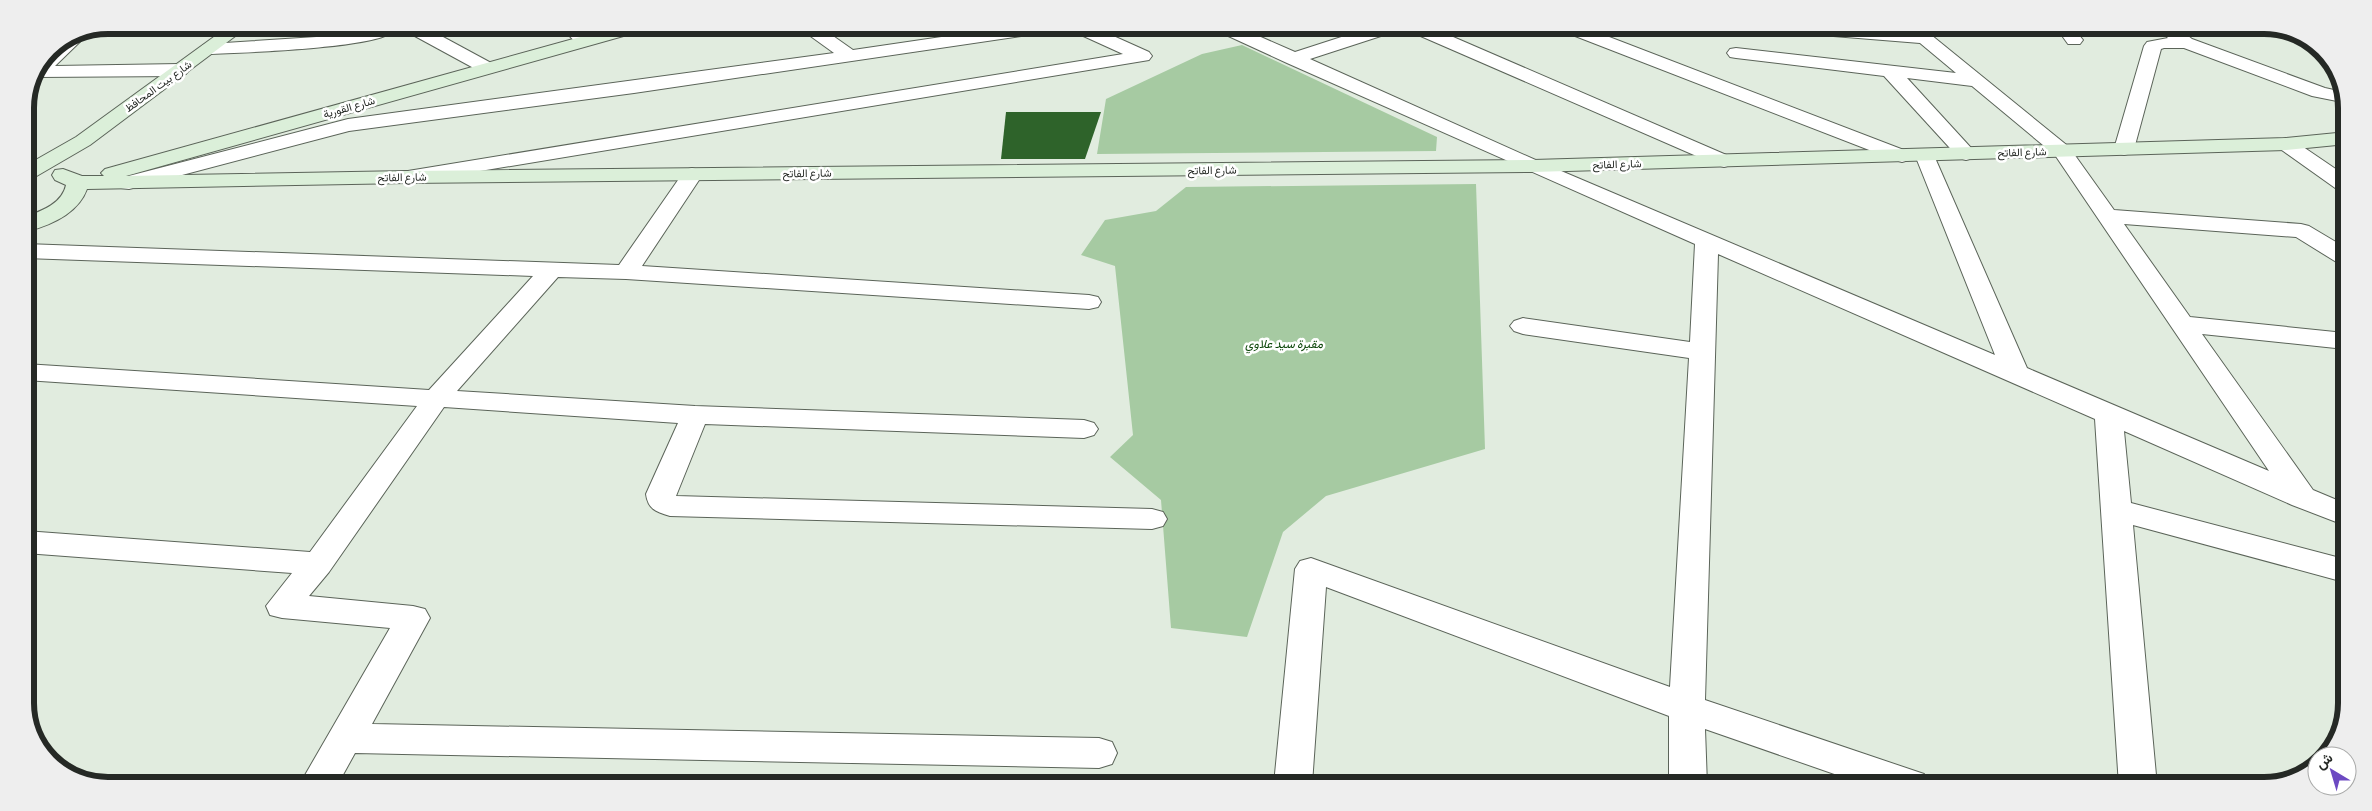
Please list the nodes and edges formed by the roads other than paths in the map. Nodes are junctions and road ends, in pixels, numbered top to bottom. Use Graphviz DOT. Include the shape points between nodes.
graph roads {
  1 [pos="229,34"];
  2 [pos="373,34"];
  3 [pos="425,34"];
  4 [pos="596,34"];
  5 [pos="819,34"];
  6 [pos="999,34"];
  7 [pos="1095,34"];
  8 [pos="1239,34"];
  9 [pos="1369,34"];
  10 [pos="1431,34"];
  11 [pos="1586,34"];
  12 [pos="1920,34"];
  13 [pos="2174,34"];
  14 [pos="313,36"];
  15 [pos="579,36"];
  16 [pos="2186,43"];
  17 [pos="209,49"];
  18 [pos="1736,53"];
  19 [pos="849,55"];
  20 [pos="1293,59"];
  21 [pos="487,68"];
  22 [pos="44,70"];
  23 [pos="180,70"];
  24 [pos="1890,71"];
  25 [pos="1977,81"];
  26 [pos="2337,96"];
  27 [pos="350,115"];
  28 [pos="2338,139"];
  29 [pos="83,141"];
  30 [pos="2286,144"];
  31 [pos="2124,149"];
  32 [pos="2062,151"];
  33 [pos="1966,154"];
  34 [pos="1925,155"];
  35 [pos="1902,156"];
  36 [pos="1724,161"];
  37 [pos="1533,166"];
  38 [pos="34,169"];
  39 [pos="34,173"];
  40 [pos="56,173"];
  41 [pos="692,174"];
  42 [pos="407,177"];
  43 [pos="2338,180"];
  44 [pos="129,182"];
  45 [pos="77,183"];
  46 [pos="2108,216"];
  47 [pos="34,221"];
  48 [pos="1707,242"];
  49 [pos="34,251"];
  50 [pos="2338,253"];
  51 [pos="551,270"];
  52 [pos="626,272"];
  53 [pos="1089,302"];
  54 [pos="2182,324"];
  55 [pos="1523,326"];
  56 [pos="2338,340"];
  57 [pos="1702,352"];
  58 [pos="34,373"];
  59 [pos="2016,374"];
  60 [pos="437,397"];
  61 [pos="2109,415"];
  62 [pos="694,416"];
  63 [pos="1084,429"];
  64 [pos="2303,498"];
  65 [pos="2117,510"];
  66 [pos="2338,513"];
  67 [pos="1152,519"];
  68 [pos="34,543"];
  69 [pos="318,564"];
  70 [pos="2338,569"];
  71 [pos="1687,708"];
  72 [pos="345,738"];
  73 [pos="1099,753"];
  74 [pos="323,777"];
  75 [pos="1294,777"];
  76 [pos="1688,777"];
  77 [pos="1888,777"];
  78 [pos="2137,777"];
  1 -- 17 [label="street, شارع بيت المحافظ"];
  2 -- 14 [label="street" via="332,41"];
  3 -- 21 [label="street"];
  4 -- 15 [label="street, شارع القورية"];
  5 -- 19 [label="street"];
  6 -- 19 [label="street"];
  7 -- 42 [label="street" via="1143,56"];
  8 -- 20 [label="street"];
  9 -- 20 [label="street"];
  10 -- 36 [label="street"];
  11 -- 35 [label="street"];
  12 -- 25 [label="street"];
  13 -- 16 [label="street"];
  14 -- 17 [label="street"];
  15 -- 21 [label="street, شارع القورية"];
  16 -- 26 [label="street"];
  16 -- 31 [label="street" via="2152,46"];
  17 -- 23 [label="street, شارع بيت المحافظ"];
  18 -- 24 [label="street"];
  19 -- 27 [label="street" via="624,88"];
  20 -- 37 [label="street"];
  21 -- 27 [label="street, شارع القورية"];
  22 -- 23 [label="street"];
  23 -- 29 [label="street, شارع بيت المحافظ"];
  24 -- 25 [label="street"];
  24 -- 33 [label="street"];
  25 -- 32 [label="street"];
  27 -- 44 [label="street"];
  27 -- 45 [label="street, شارع القورية"];
  28 -- 30 [label="street, شارع الفاتح"];
  29 -- 38 [label="street"];
  29 -- 40 [label="street"];
  30 -- 31 [label="street, شارع الفاتح"];
  30 -- 43 [label="street"];
  31 -- 32 [label="street, شارع الفاتح"];
  32 -- 33 [label="street, شارع الفاتح"];
  32 -- 46 [label="street"];
  33 -- 34 [label="street, شارع الفاتح"];
  34 -- 35 [label="street, شارع الفاتح"];
  34 -- 59 [label="street"];
  35 -- 36 [label="street, شارع الفاتح"];
  36 -- 37 [label="street, شارع الفاتح"];
  37 -- 41 [label="street, شارع الفاتح"];
  37 -- 48 [label="street"];
  39 -- 40 [label="street"];
  40 -- 45 [label="street" via="70,176"];
  41 -- 42 [label="street, شارع الفاتح"];
  41 -- 52 [label="street"];
  42 -- 44 [label="street, شارع الفاتح"];
  44 -- 45 [label="street, شارع الفاتح"];
  45 -- 47 [label="street" via="76,192 66,204"];
  46 -- 50 [label="street" via="2301,231"];
  46 -- 54 [label="street"];
  48 -- 57 [label="street"];
  48 -- 59 [label="street"];
  49 -- 51 [label="street"];
  51 -- 52 [label="street"];
  51 -- 60 [label="street"];
  52 -- 53 [label="street"];
  54 -- 56 [label="street"];
  54 -- 64 [label="street"];
  55 -- 57 [label="street"];
  57 -- 71 [label="street"];
  58 -- 60 [label="street"];
  59 -- 61 [label="street"];
  60 -- 62 [label="street"];
  60 -- 69 [label="street"];
  61 -- 64 [label="street"];
  61 -- 65 [label="street"];
  62 -- 63 [label="street"];
  62 -- 67 [label="street" via="661,494 662,502 670,506"];
  64 -- 66 [label="street"];
  65 -- 70 [label="street"];
  65 -- 78 [label="street"];
  68 -- 69 [label="street"];
  69 -- 72 [label="street" via="282,606 413,618"];
  71 -- 75 [label="street" via="1311,568"];
  71 -- 76 [label="street"];
  71 -- 77 [label="street"];
  72 -- 73 [label="street"];
  72 -- 74 [label="street"];
}
